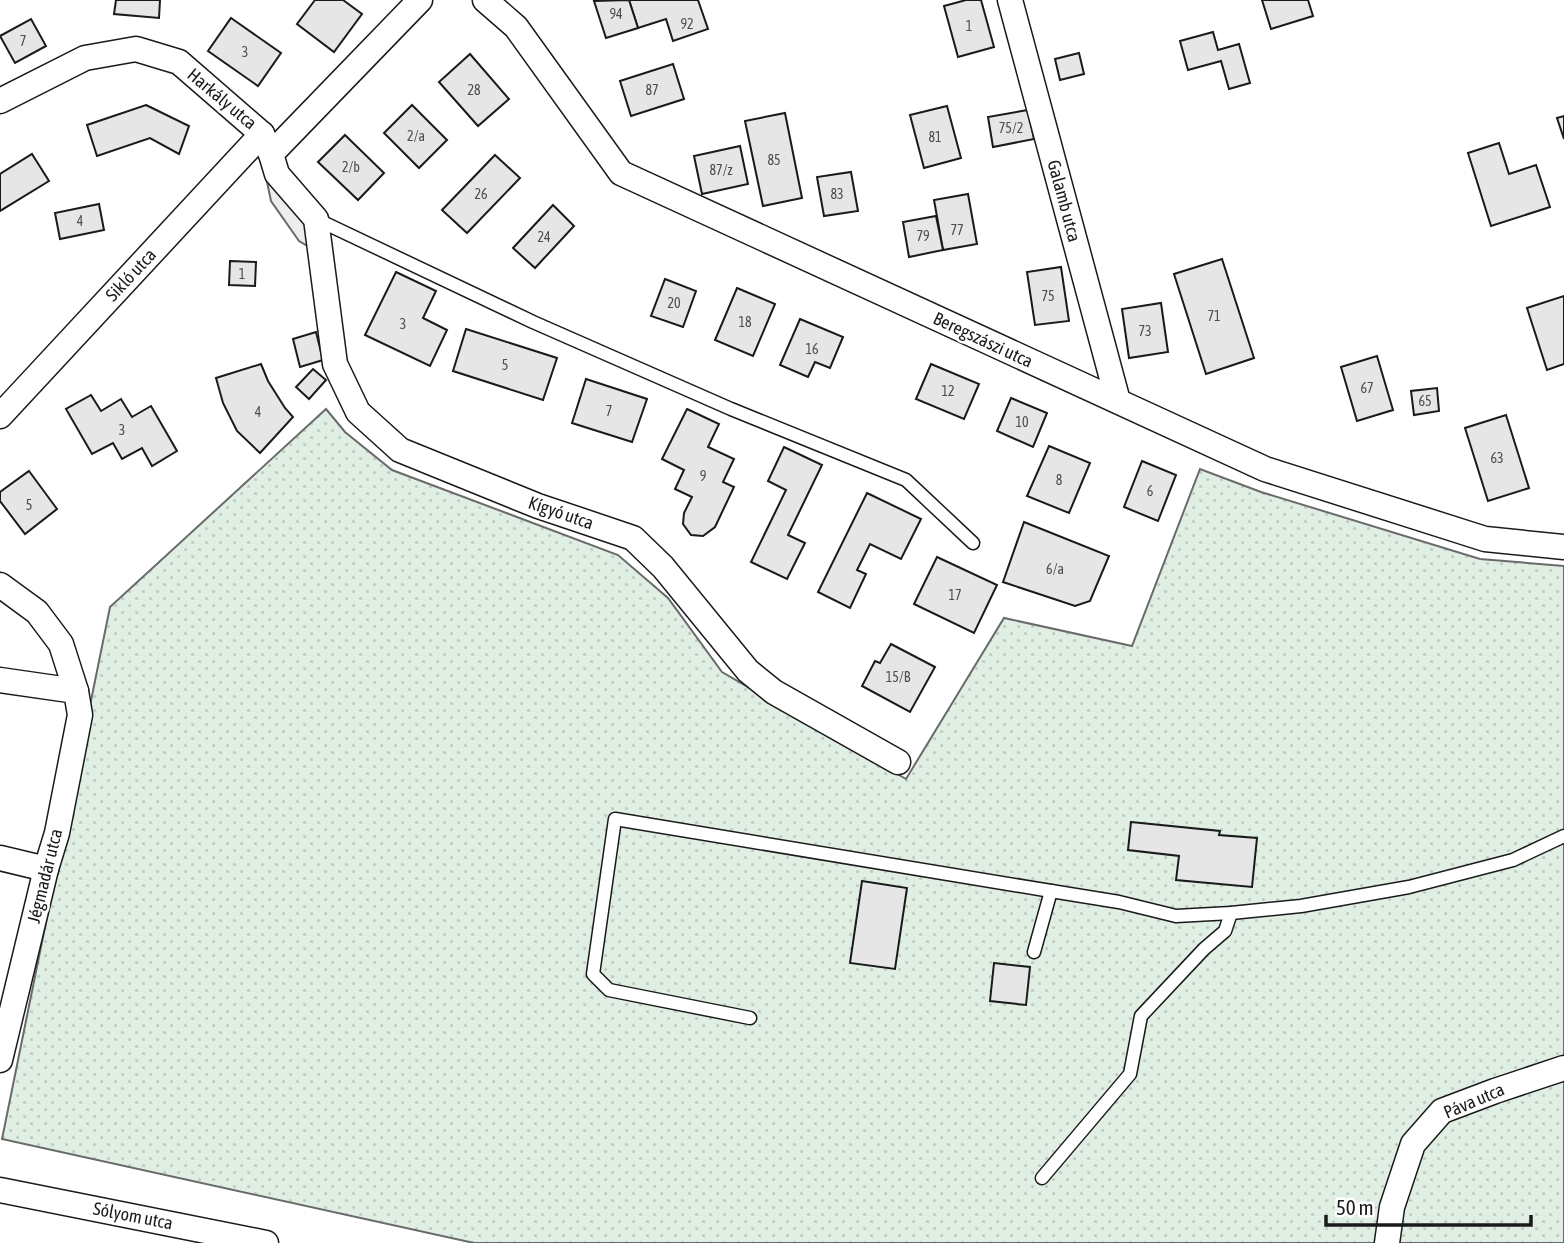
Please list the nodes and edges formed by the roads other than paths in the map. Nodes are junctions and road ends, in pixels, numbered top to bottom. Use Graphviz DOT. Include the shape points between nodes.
graph roads {
  1 [pos="420,0"];
  2 [pos="485,0"];
  3 [pos="1010,0"];
  4 [pos="0,101"];
  5 [pos="267,144"];
  6 [pos="316,219"];
  7 [pos="1118,401"];
  8 [pos="0,416"];
  9 [pos="974,544"];
  10 [pos="1564,547"];
  11 [pos="0,585"];
  12 [pos="0,680"];
  13 [pos="76,691"];
  14 [pos="898,762"];
  15 [pos="1564,836"];
  16 [pos="0,858"];
  17 [pos="47,869"];
  18 [pos="1051,891"];
  19 [pos="1231,913"];
  20 [pos="1034,952"];
  21 [pos="750,1018"];
  22 [pos="0,1060"];
  23 [pos="1564,1068"];
  24 [pos="1042,1178"];
  25 [pos="0,1190"];
  26 [pos="266,1243"];
  27 [pos="1387,1243"];
  1 -- 5 [label="street"];
  2 -- 7 [label="street, Beregszászi utca" via="516,27 621,173"];
  3 -- 7 [label="street, Galamb utca"];
  4 -- 5 [label="street, Harkály utca" via="85,58 136,49 179,62"];
  5 -- 6 [label="street" via="277,174"];
  5 -- 8 [label="street, Sikló utca"];
  6 -- 9 [label="lane" via="533,323 906,480"];
  6 -- 14 [label="street, Kígyó utca" via="335,363 358,412 400,450 538,506 633,538 663,567 748,671 774,692"];
  7 -- 10 [label="street, Beregszászi utca" via="1265,469 1485,539"];
  11 -- 13 [label="street, Jégmadár utca" via="37,612 61,643"];
  12 -- 13 [label="street"];
  13 -- 17 [label="street, Jégmadár utca" via="80,715"];
  15 -- 19 [label="lane" via="1513,860 1409,887"];
  16 -- 17 [label="street"];
  17 -- 22 [label="street, Jégmadár utca"];
  18 -- 19 [label="lane" via="1176,916"];
  18 -- 20 [label="lane"];
  18 -- 21 [label="lane" via="615,819 593,974 609,990"];
  19 -- 24 [label="lane" via="1224,931 1141,1016 1130,1074"];
  23 -- 27 [label="street, Páva utca" via="1442,1111 1413,1144 1392,1207"];
  25 -- 26 [label="street, Sólyom utca"];
}
